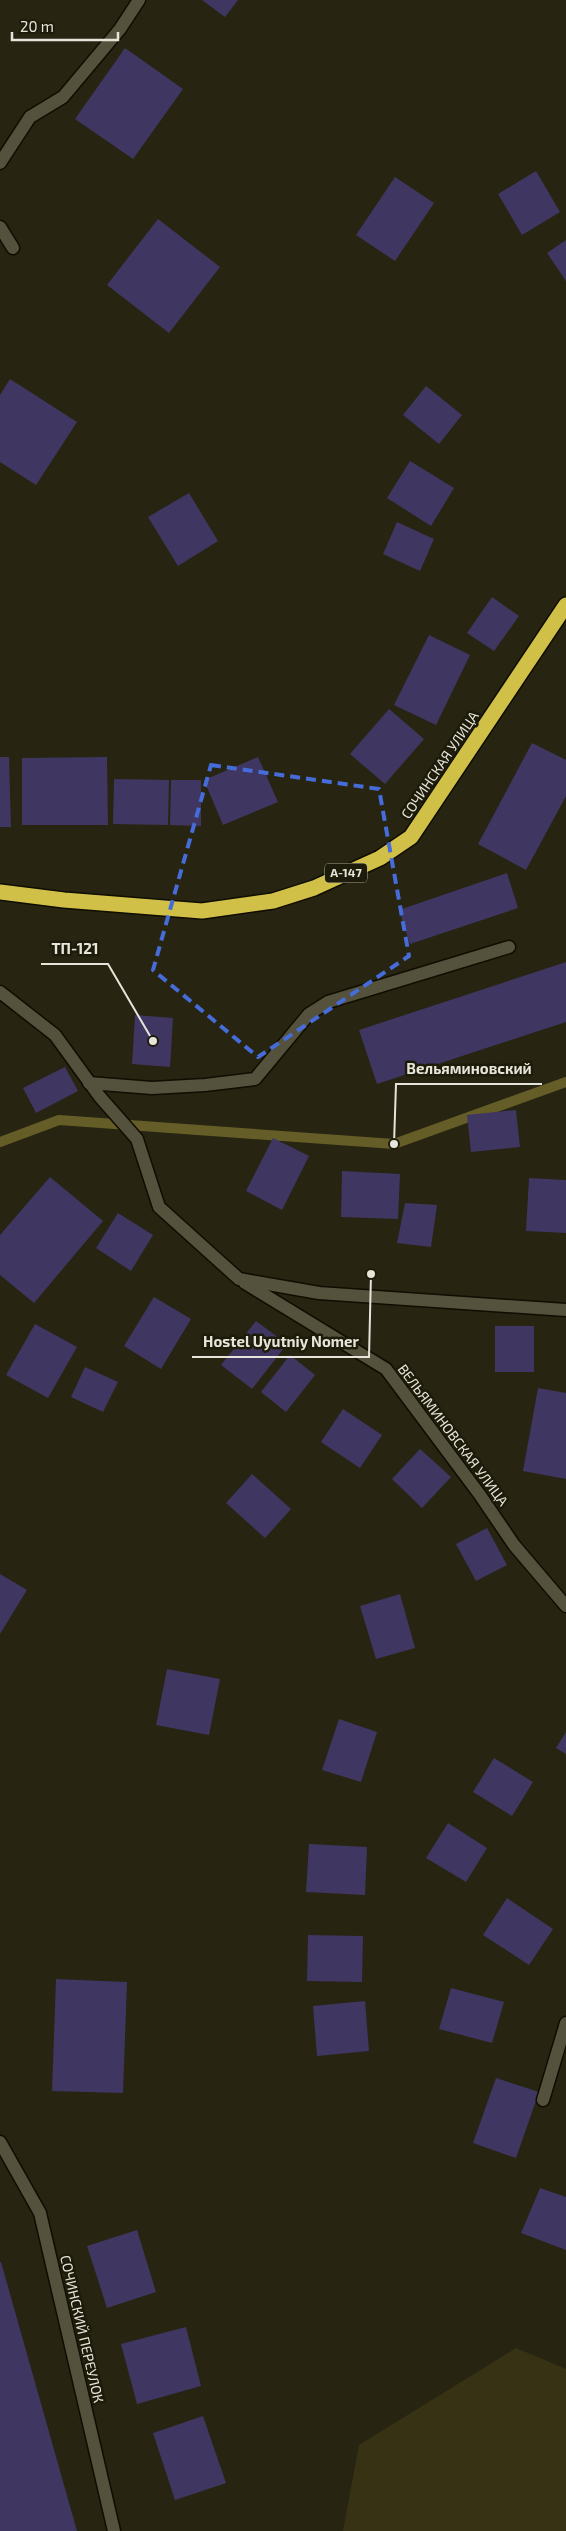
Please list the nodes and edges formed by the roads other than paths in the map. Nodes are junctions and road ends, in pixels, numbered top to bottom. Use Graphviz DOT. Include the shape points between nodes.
graph roads {
  1 [pos="139,0"];
  2 [pos="0,163"];
  3 [pos="0,227"];
  4 [pos="13,248"];
  5 [pos="566,605"];
  6 [pos="0,892"];
  7 [pos="509,947"];
  8 [pos="0,992"];
  9 [pos="90,1083"];
  10 [pos="239,1280"];
  11 [pos="566,1310"];
  12 [pos="566,1606"];
  13 [pos="566,2023"];
  14 [pos="542,2100"];
  15 [pos="0,2142"];
  16 [pos="114,2531"];
  1 -- 2 [label="street" via="120,29 63,97 30,117"];
  3 -- 4 [label="street"];
  5 -- 6 [label="highway, СОЧИНСКАЯ УЛИЦА / А-147" via="411,837 380,858 314,888 273,901 202,911"];
  7 -- 9 [label="street" via="328,1002 309,1014 255,1079 152,1088"];
  8 -- 9 [label="street" via="55,1035"];
  9 -- 10 [label="street, ВЕЛЬЯМИНОВСКАЯ УЛИЦА" via="136,1139 158,1207"];
  10 -- 11 [label="street" via="319,1293"];
  10 -- 12 [label="street, ВЕЛЬЯМИНОВСКАЯ УЛИЦА" via="386,1370 514,1545"];
  13 -- 14 [label="street"];
  15 -- 16 [label="street, СОЧИНСКИЙ ПЕРЕУЛОК" via="40,2213"];
}
